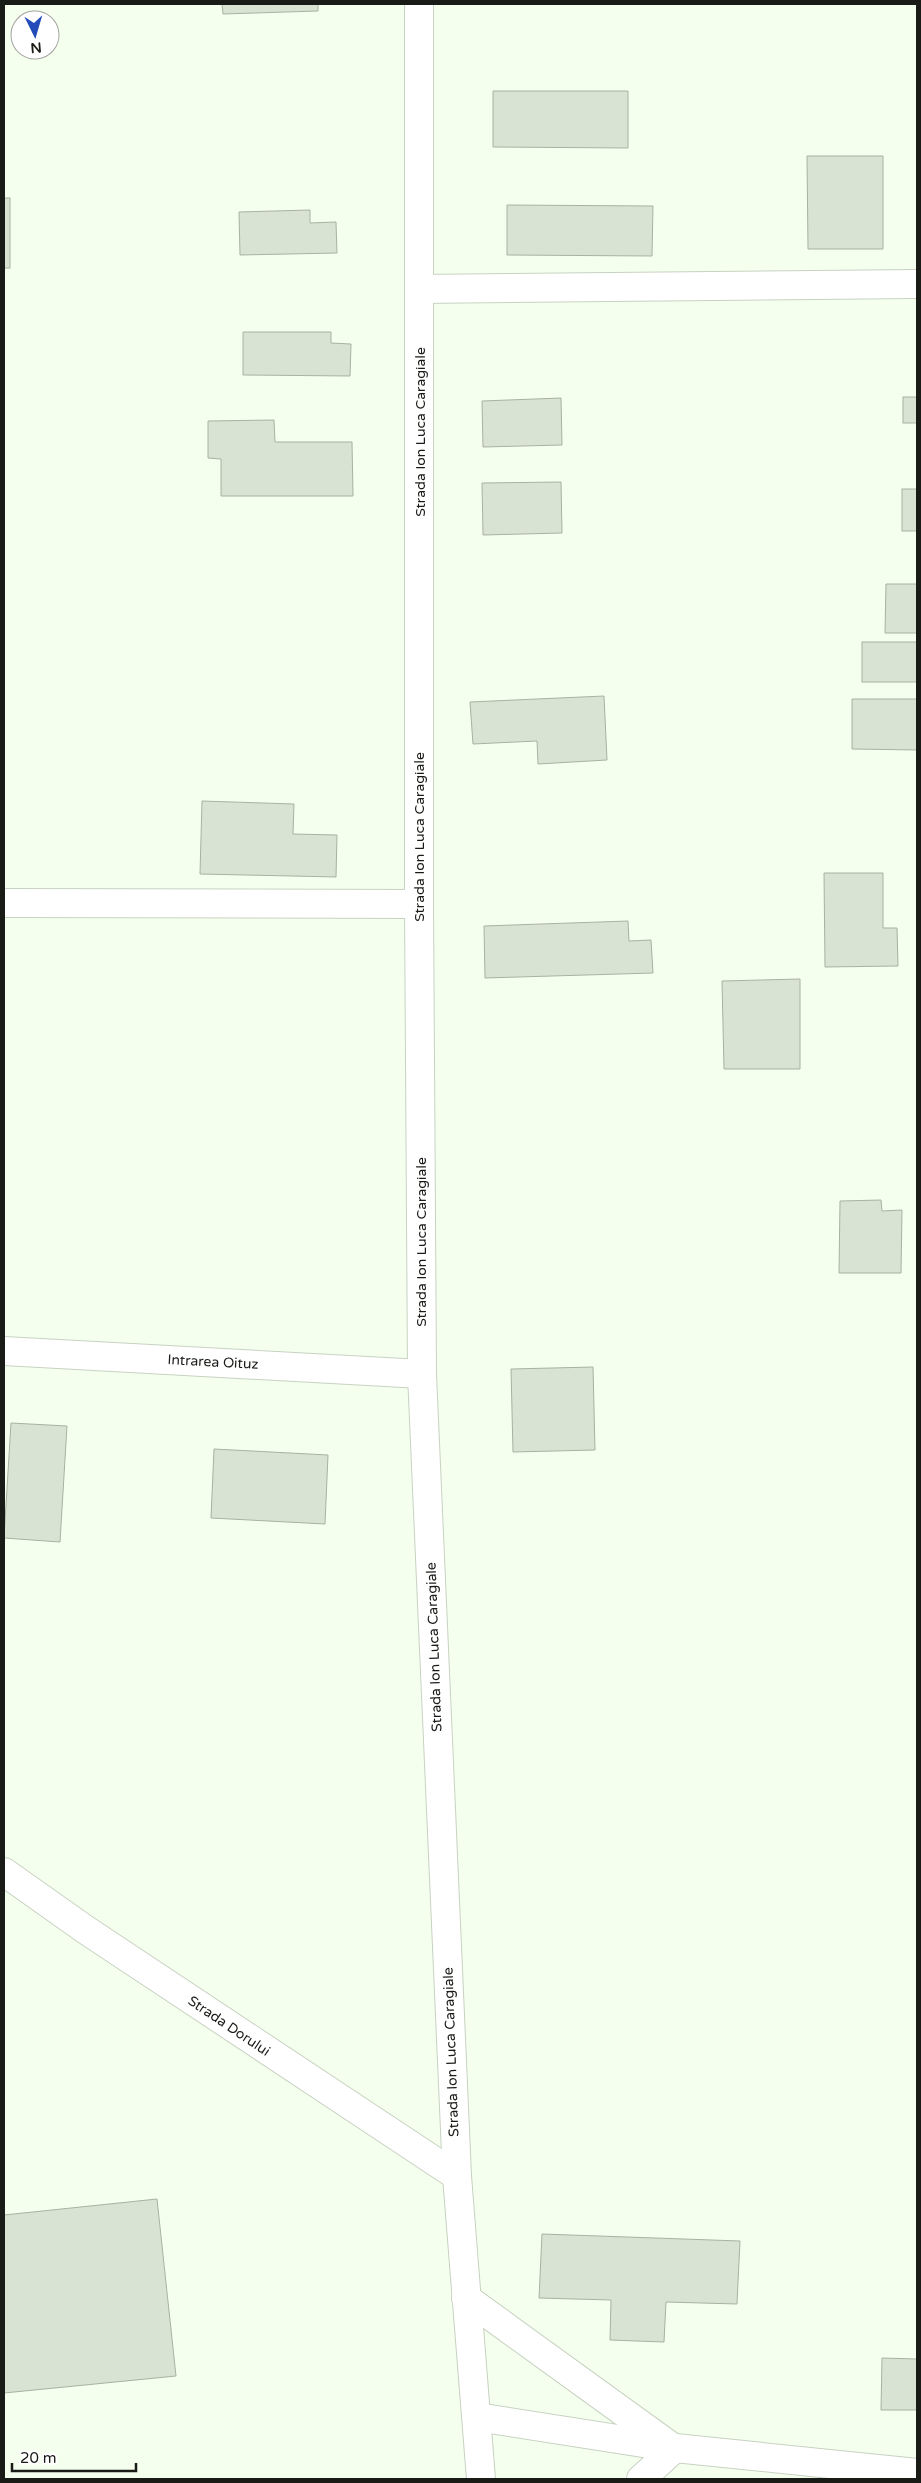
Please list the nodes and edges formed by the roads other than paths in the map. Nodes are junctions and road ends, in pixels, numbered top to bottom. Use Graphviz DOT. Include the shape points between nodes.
graph roads {
  1 [pos="419,4"];
  2 [pos="917,284"];
  3 [pos="420,289"];
  4 [pos="4,903"];
  5 [pos="419,904"];
  6 [pos="4,1351"];
  7 [pos="422,1374"];
  8 [pos="4,1872"];
  9 [pos="457,2176"];
  10 [pos="466,2298"];
  11 [pos="477,2417"];
  12 [pos="675,2448"];
  13 [pos="917,2473"];
  14 [pos="481,2479"];
  15 [pos="641,2479"];
  1 -- 3 [label="street, Strada Ion Luca Caragiale"];
  2 -- 3 [label="street"];
  3 -- 5 [label="street, Strada Ion Luca Caragiale"];
  4 -- 5 [label="street"];
  5 -- 7 [label="street, Strada Ion Luca Caragiale"];
  6 -- 7 [label="street, Intrarea Oituz"];
  7 -- 9 [label="street, Strada Ion Luca Caragiale"];
  8 -- 9 [label="street, Strada Dorului"];
  9 -- 10 [label="street, Strada Ion Luca Caragiale"];
  10 -- 11 [label="street, Strada Ion Luca Caragiale"];
  10 -- 12 [label="street"];
  11 -- 12 [label="street"];
  11 -- 14 [label="street, Strada Ion Luca Caragiale"];
  12 -- 13 [label="street"];
  12 -- 15 [label="street"];
}
